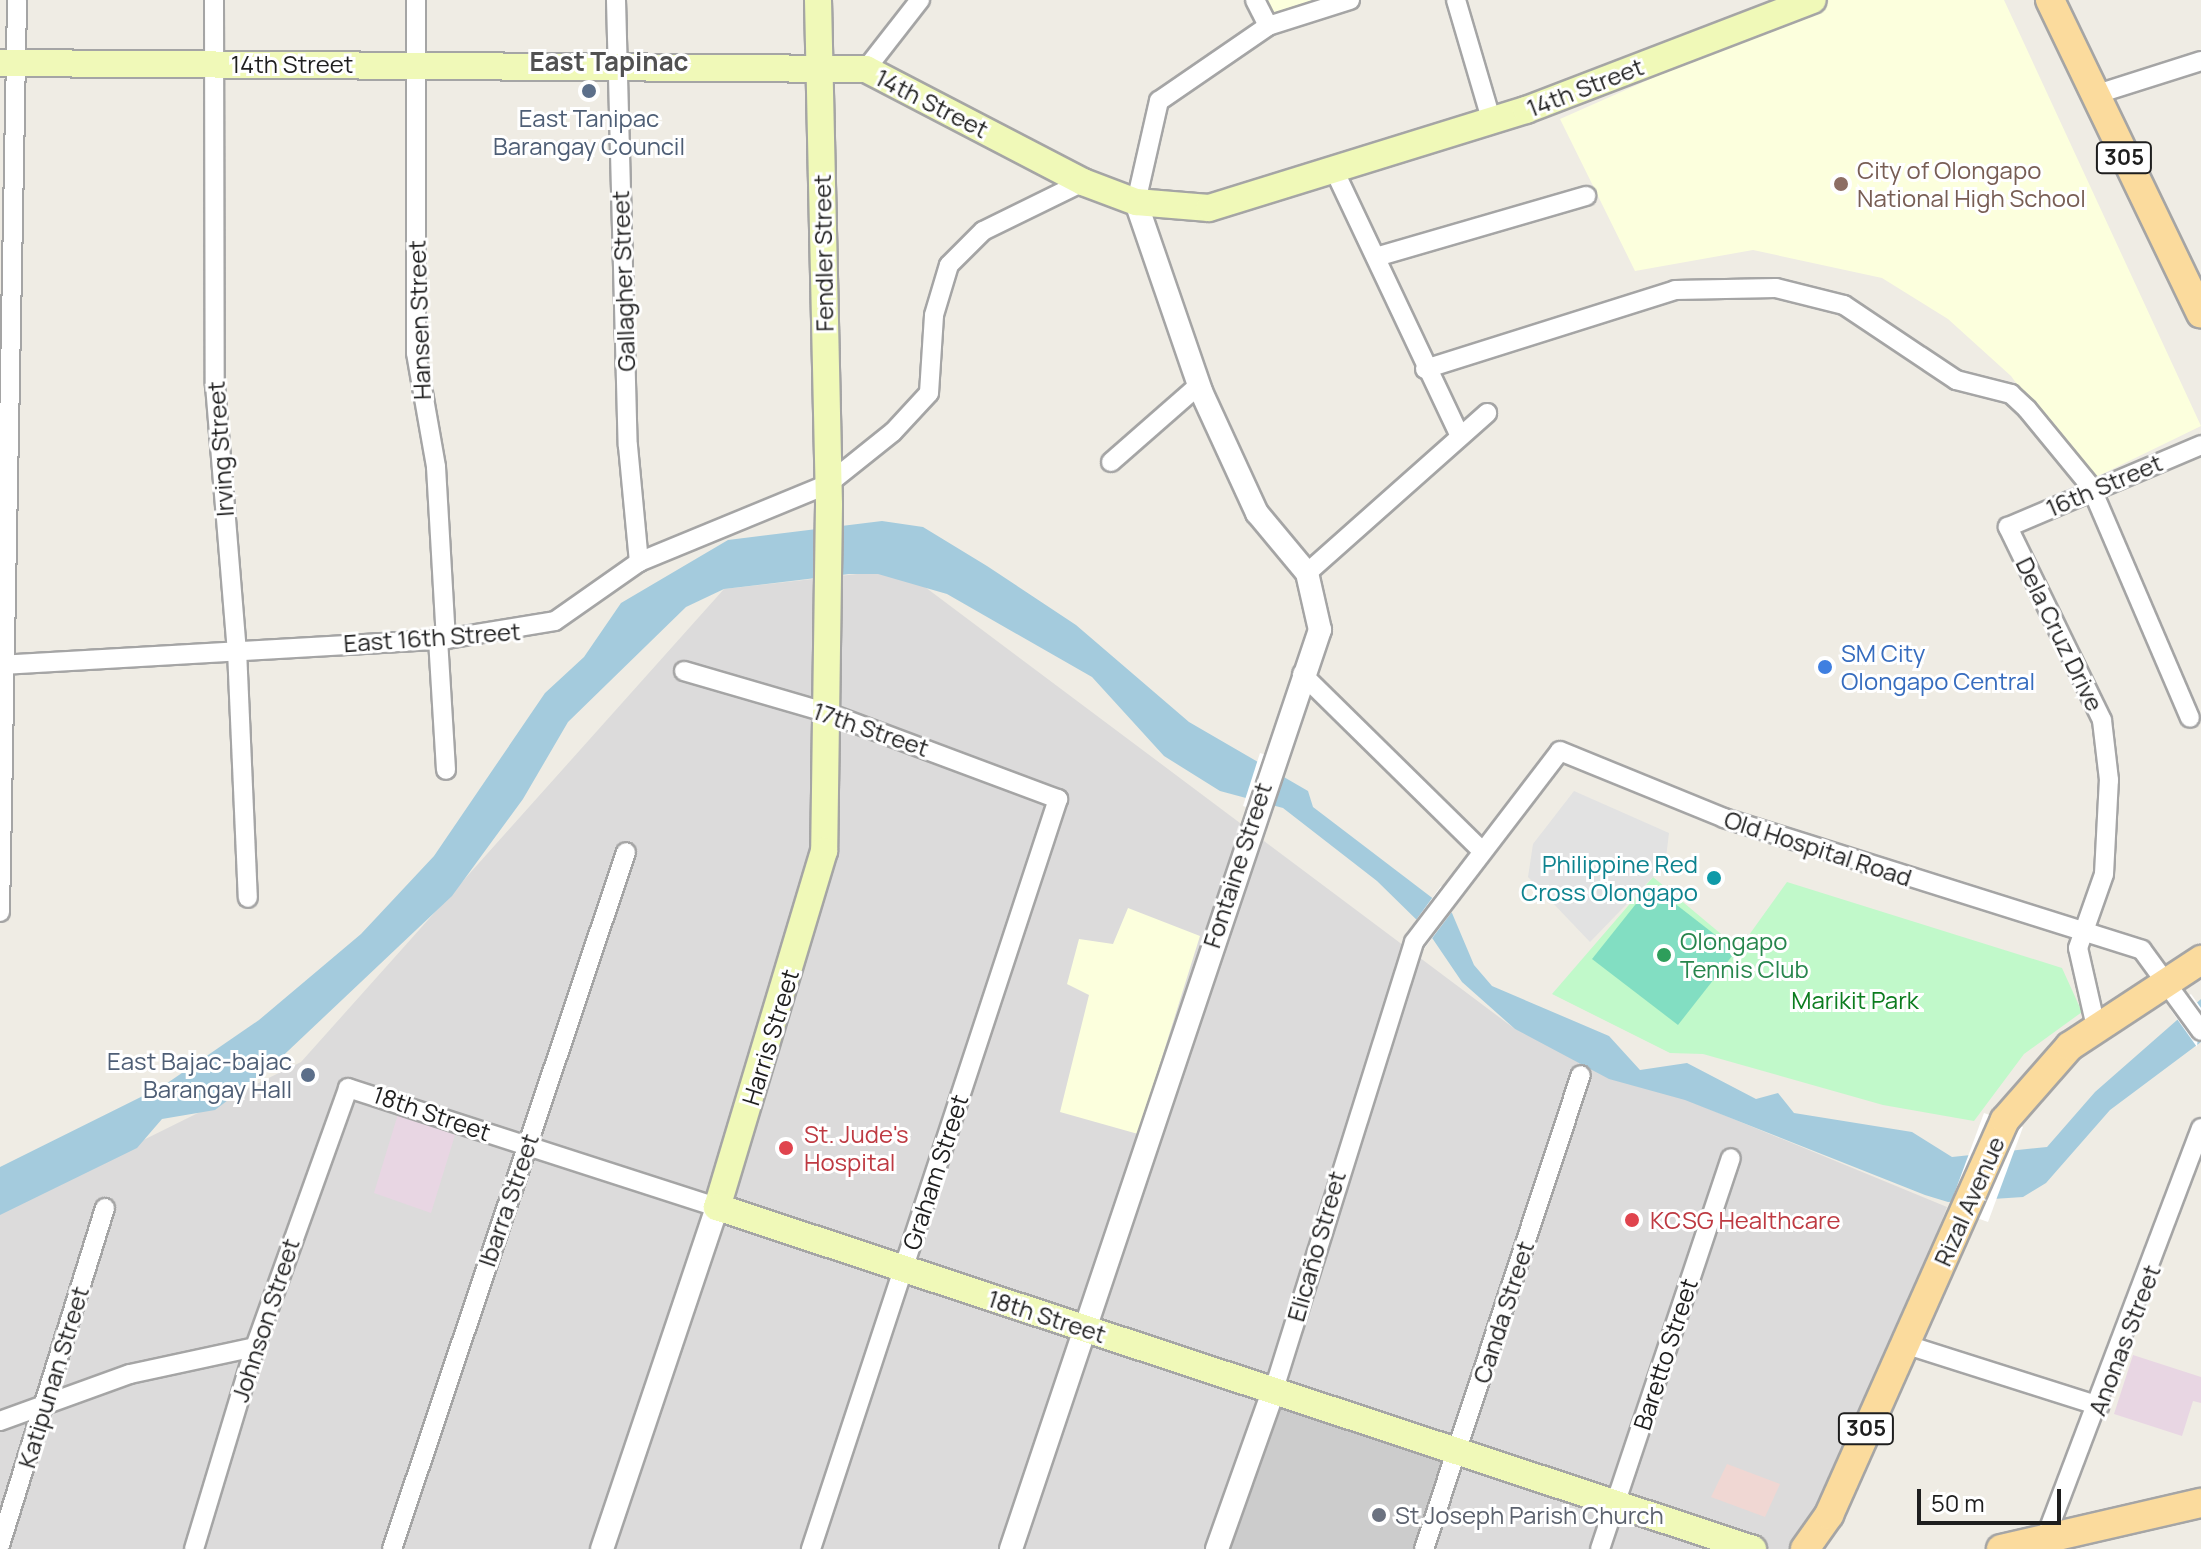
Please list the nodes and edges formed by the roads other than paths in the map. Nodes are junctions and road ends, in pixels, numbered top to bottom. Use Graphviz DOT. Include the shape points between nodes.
graph roads {
  1 [pos="17,0"];
  2 [pos="214,0"];
  3 [pos="416,0"];
  4 [pos="616,0"];
  5 [pos="818,0"];
  6 [pos="920,0"];
  7 [pos="1255,0"];
  8 [pos="1350,0"];
  9 [pos="1456,0"];
  10 [pos="1813,0"];
  11 [pos="2050,0"];
  12 [pos="1268,26"];
  13 [pos="2201,61"];
  14 [pos="7,63"];
  15 [pos="214,63"];
  16 [pos="416,64"];
  17 [pos="616,66"];
  18 [pos="819,66"];
  19 [pos="866,69"];
  20 [pos="2094,95"];
  21 [pos="1492,122"];
  22 [pos="1336,174"];
  23 [pos="1083,182"];
  24 [pos="1586,196"];
  25 [pos="1136,202"];
  26 [pos="1376,257"];
  27 [pos="2201,314"];
  28 [pos="1425,369"];
  29 [pos="1199,385"];
  30 [pos="1487,413"];
  31 [pos="1460,436"];
  32 [pos="2201,445"];
  33 [pos="1111,462"];
  34 [pos="2091,487"];
  35 [pos="828,495"];
  36 [pos="2008,527"];
  37 [pos="639,562"];
  38 [pos="1307,573"];
  39 [pos="442,639"];
  40 [pos="237,650"];
  41 [pos="3,665"];
  42 [pos="684,671"];
  43 [pos="1302,674"];
  44 [pos="825,712"];
  45 [pos="2190,718"];
  46 [pos="446,770"];
  47 [pos="1056,795"];
  48 [pos="1479,848"];
  49 [pos="626,852"];
  50 [pos="248,898"];
  51 [pos="0,912"];
  52 [pos="2081,931"];
  53 [pos="2201,960"];
  54 [pos="2172,991"];
  55 [pos="2096,1027"];
  56 [pos="2201,1031"];
  57 [pos="1581,1075"];
  58 [pos="342,1092"];
  59 [pos="2201,1128"];
  60 [pos="526,1146"];
  61 [pos="1731,1158"];
  62 [pos="717,1207"];
  63 [pos="105,1208"];
  64 [pos="903,1268"];
  65 [pos="1083,1329"];
  66 [pos="1904,1344"];
  67 [pos="255,1347"];
  68 [pos="1274,1389"];
  69 [pos="46,1403"];
  70 [pos="2099,1406"];
  71 [pos="0,1421"];
  72 [pos="1457,1453"];
  73 [pos="1617,1499"];
  74 [pos="2201,1503"];
  75 [pos="1829,1515"];
  76 [pos="2044,1542"];
  77 [pos="0,1545"];
  78 [pos="194,1549"];
  79 [pos="392,1549"];
  80 [pos="602,1549"];
  81 [pos="811,1549"];
  82 [pos="1011,1549"];
  83 [pos="1217,1549"];
  84 [pos="1424,1549"];
  85 [pos="1600,1549"];
  86 [pos="1753,1549"];
  87 [pos="1805,1549"];
  88 [pos="1825,1549"];
  89 [pos="2001,1549"];
  1 -- 14 [label="street"];
  2 -- 15 [label="street, Irving Street"];
  3 -- 16 [label="street, Hansen Street"];
  4 -- 17 [label="street, Gallagher Street"];
  5 -- 18 [label="main road, Fendler Street"];
  6 -- 19 [label="street"];
  7 -- 12 [label="street"];
  8 -- 12 [label="street"];
  9 -- 21 [label="street"];
  10 -- 21 [label="main road, 14th Street"];
  11 -- 20 [label="main road, 305"];
  12 -- 25 [label="street" via="1159,101"];
  13 -- 20 [label="street"];
  14 -- 15 [label="main road, 14th Street"];
  14 -- 41 [label="street"];
  15 -- 16 [label="main road, 14th Street"];
  15 -- 40 [label="street, Irving Street" via="215,385"];
  16 -- 17 [label="main road, 14th Street"];
  16 -- 39 [label="street, Hansen Street" via="416,353 436,467"];
  17 -- 18 [label="main road, 14th Street"];
  17 -- 37 [label="street, Gallagher Street"];
  18 -- 19 [label="main road, 14th Street"];
  18 -- 35 [label="main road, Fendler Street"];
  19 -- 23 [label="main road, 14th Street"];
  20 -- 27 [label="main road, 305"];
  21 -- 22 [label="main road, 14th Street"];
  22 -- 25 [label="main road, 14th Street" via="1209,208"];
  22 -- 26 [label="street"];
  23 -- 25 [label="main road, 14th Street"];
  23 -- 35 [label="street, East 16th Street" via="961,250 934,315 929,393"];
  24 -- 26 [label="street"];
  25 -- 29 [label="street, Fontaine Street"];
  26 -- 28 [label="street"];
  28 -- 31 [label="street"];
  28 -- 34 [label="street" via="1675,290 1803,292 1879,323 1963,384 2017,398"];
  29 -- 33 [label="street"];
  29 -- 38 [label="street, Fontaine Street" via="1257,513"];
  30 -- 31 [label="street"];
  31 -- 38 [label="street"];
  32 -- 34 [label="street, 16th Street"];
  34 -- 36 [label="street, 16th Street"];
  34 -- 45 [label="street"];
  35 -- 37 [label="street, East 16th Street"];
  35 -- 44 [label="main road, Harris Street"];
  36 -- 52 [label="street, Dela Cruz Drive" via="2102,720 2109,780 2104,874"];
  37 -- 39 [label="street, East 16th Street" via="555,621"];
  38 -- 43 [label="street, Fontaine Street" via="1320,630"];
  39 -- 40 [label="street, East 16th Street"];
  39 -- 46 [label="street, Hansen Street"];
  40 -- 41 [label="street, East 16th Street"];
  40 -- 50 [label="street, Irving Street"];
  41 -- 51 [label="street"];
  42 -- 44 [label="street, 17th Street"];
  43 -- 48 [label="street"];
  43 -- 65 [label="street, Fontaine Street"];
  44 -- 47 [label="street, 17th Street"];
  44 -- 62 [label="main road, Harris Street" via="824,851"];
  47 -- 64 [label="street, Graham Street"];
  48 -- 52 [label="street, Old Hospital Road" via="1560,751 1724,818"];
  48 -- 68 [label="street, Elicaño Street" via="1414,942"];
  49 -- 60 [label="street, Ibarra Street"];
  52 -- 54 [label="street, Old Hospital Road" via="2142,950"];
  52 -- 55 [label="street" via="2078,948"];
  53 -- 54 [label="main road, Rizal Avenue / 305"];
  54 -- 55 [label="main road, Rizal Avenue / 305"];
  54 -- 56 [label="street"];
  55 -- 66 [label="main road, Rizal Avenue / 305" via="2036,1076 2005,1120"];
  57 -- 72 [label="street, Canda Street"];
  58 -- 60 [label="street, 18th Street" via="355,1086"];
  58 -- 67 [label="street, Johnson Street"];
  59 -- 70 [label="street, Anonas Street"];
  60 -- 62 [label="street, 18th Street"];
  60 -- 79 [label="street, Ibarra Street"];
  61 -- 73 [label="street, Baretto Street"];
  62 -- 64 [label="main road, 18th Street"];
  62 -- 80 [label="street, Harris Street"];
  63 -- 69 [label="street, Katipunan Street"];
  64 -- 65 [label="main road, 18th Street"];
  64 -- 81 [label="street, Graham Street"];
  65 -- 68 [label="main road, 18th Street"];
  65 -- 82 [label="street, Fontaine Street"];
  66 -- 70 [label="street"];
  66 -- 75 [label="main road, Rizal Avenue / 305"];
  67 -- 69 [label="street" via="130,1374"];
  67 -- 78 [label="street, Johnson Street"];
  68 -- 72 [label="main road, 18th Street"];
  68 -- 83 [label="street, Elicaño Street"];
  69 -- 71 [label="street"];
  69 -- 77 [label="street, Katipunan Street"];
  70 -- 76 [label="street, Anonas Street"];
  72 -- 73 [label="main road, 18th Street"];
  72 -- 84 [label="street, Canda Street"];
  73 -- 85 [label="street, Baretto Street"];
  73 -- 86 [label="main road, 18th Street"];
  74 -- 76 [label="main road"];
  75 -- 87 [label="main road, Rizal Avenue / 305"];
  75 -- 88 [label="main road, Rizal Avenue / 305"];
  76 -- 89 [label="main road"];
}
